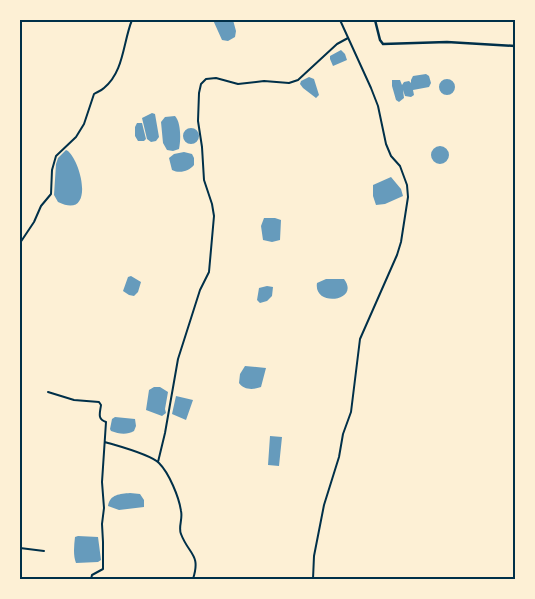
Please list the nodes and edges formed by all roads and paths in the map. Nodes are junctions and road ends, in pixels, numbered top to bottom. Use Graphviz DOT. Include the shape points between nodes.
graph roads {
  1 [pos="132,20"];
  2 [pos="340,20"];
  3 [pos="375,20"];
  4 [pos="348,38"];
  5 [pos="515,46"];
  6 [pos="20,243"];
  7 [pos="48,392"];
  8 [pos="105,442"];
  9 [pos="158,462"];
  10 [pos="20,548"];
  11 [pos="44,551"];
  12 [pos="90,579"];
  13 [pos="193,579"];
  14 [pos="313,579"];
  1 -- 6 [label="street" via="123,57 113,77 94,94 76,138 56,156 50,194"];
  2 -- 4 [label="street"];
  3 -- 5 [label="street" via="383,44 447,42"];
  4 -- 9 [label="street" via="298,80 238,84 216,78 206,79 198,92 204,180 214,216 209,272 178,359"];
  4 -- 14 [label="street" via="378,106 386,144 400,166 408,197 401,242 360,339 351,412 324,504"];
  7 -- 8 [label="street" via="102,405 100,417 106,422"];
  8 -- 9 [label="street"];
  8 -- 12 [label="street" via="103,569"];
  9 -- 13 [label="street" via="180,505 180,532 197,565"];
  10 -- 11 [label="street"];
}
